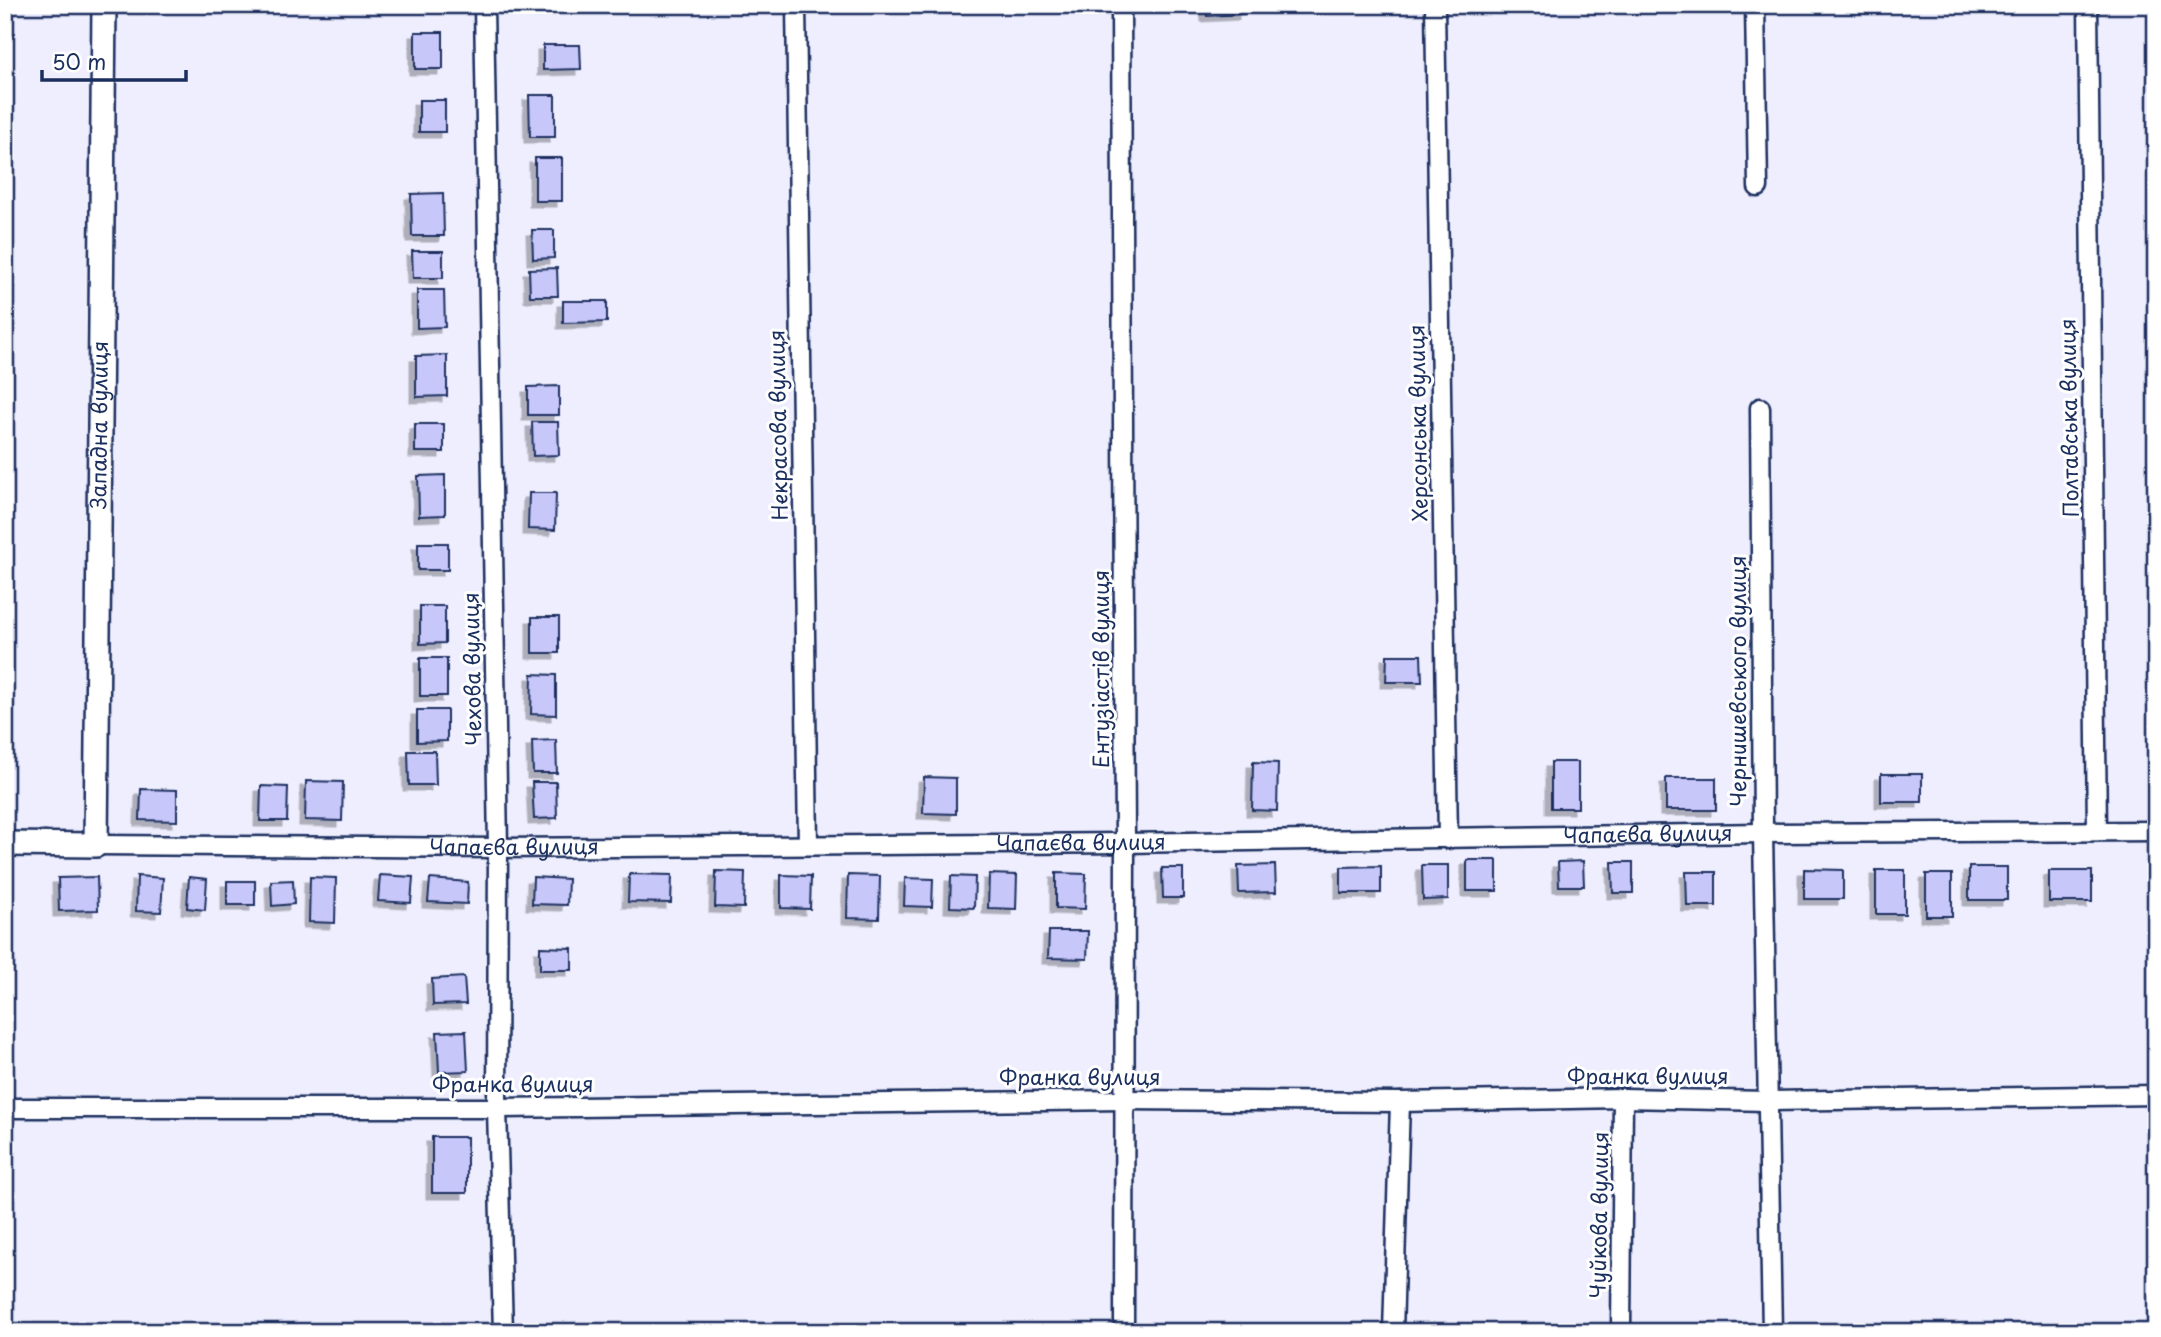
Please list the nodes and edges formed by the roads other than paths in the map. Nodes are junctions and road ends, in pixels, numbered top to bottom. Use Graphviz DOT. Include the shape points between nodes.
graph roads {
  1 [pos="104,5"];
  2 [pos="484,5"];
  3 [pos="796,5"];
  4 [pos="1121,5"];
  5 [pos="1435,5"];
  6 [pos="1755,5"];
  7 [pos="2088,5"];
  8 [pos="1758,187"];
  9 [pos="1760,408"];
  10 [pos="2097,831"];
  11 [pos="2156,831"];
  12 [pos="1763,832"];
  13 [pos="1448,839"];
  14 [pos="1125,843"];
  15 [pos="5,844"];
  16 [pos="96,845"];
  17 [pos="808,845"];
  18 [pos="498,848"];
  19 [pos="2156,1095"];
  20 [pos="1623,1098"];
  21 [pos="1124,1100"];
  22 [pos="1768,1101"];
  23 [pos="1400,1102"];
  24 [pos="5,1108"];
  25 [pos="497,1108"];
  26 [pos="503,1332"];
  27 [pos="1124,1332"];
  28 [pos="1393,1332"];
  29 [pos="1621,1332"];
  30 [pos="1772,1332"];
  1 -- 16 [label="street, Западна вулиця"];
  2 -- 18 [label="street, Чехова вулиця"];
  3 -- 17 [label="street, Некрасова вулиця"];
  4 -- 14 [label="street, Ентузіастів вулиця"];
  5 -- 13 [label="street, Херсонська вулиця"];
  6 -- 8 [label="street"];
  7 -- 10 [label="street, Полтавська вулиця"];
  9 -- 12 [label="street, Чернишевського вулиця"];
  10 -- 11 [label="street, Чапаєва вулиця"];
  10 -- 12 [label="street, Чапаєва вулиця"];
  12 -- 13 [label="street, Чапаєва вулиця"];
  12 -- 22 [label="street, Чернишевського вулиця"];
  13 -- 14 [label="street, Чапаєва вулиця"];
  14 -- 17 [label="street, Чапаєва вулиця"];
  14 -- 21 [label="street, Ентузіастів вулиця"];
  15 -- 16 [label="street, Чапаєва вулиця"];
  16 -- 18 [label="street, Чапаєва вулиця"];
  17 -- 18 [label="street, Чапаєва вулиця"];
  18 -- 25 [label="street, Чехова вулиця"];
  19 -- 22 [label="street, Франка вулиця"];
  20 -- 22 [label="street, Франка вулиця"];
  20 -- 23 [label="street, Франка вулиця"];
  20 -- 29 [label="street, Чуйкова вулиця"];
  21 -- 23 [label="street, Франка вулиця"];
  21 -- 25 [label="street, Франка вулиця"];
  21 -- 27 [label="street, Ентузіастів вулиця"];
  22 -- 30 [label="street, Чернишевського вулиця"];
  23 -- 28 [label="street"];
  24 -- 25 [label="street, Франка вулиця"];
  25 -- 26 [label="street, Чехова вулиця"];
}
